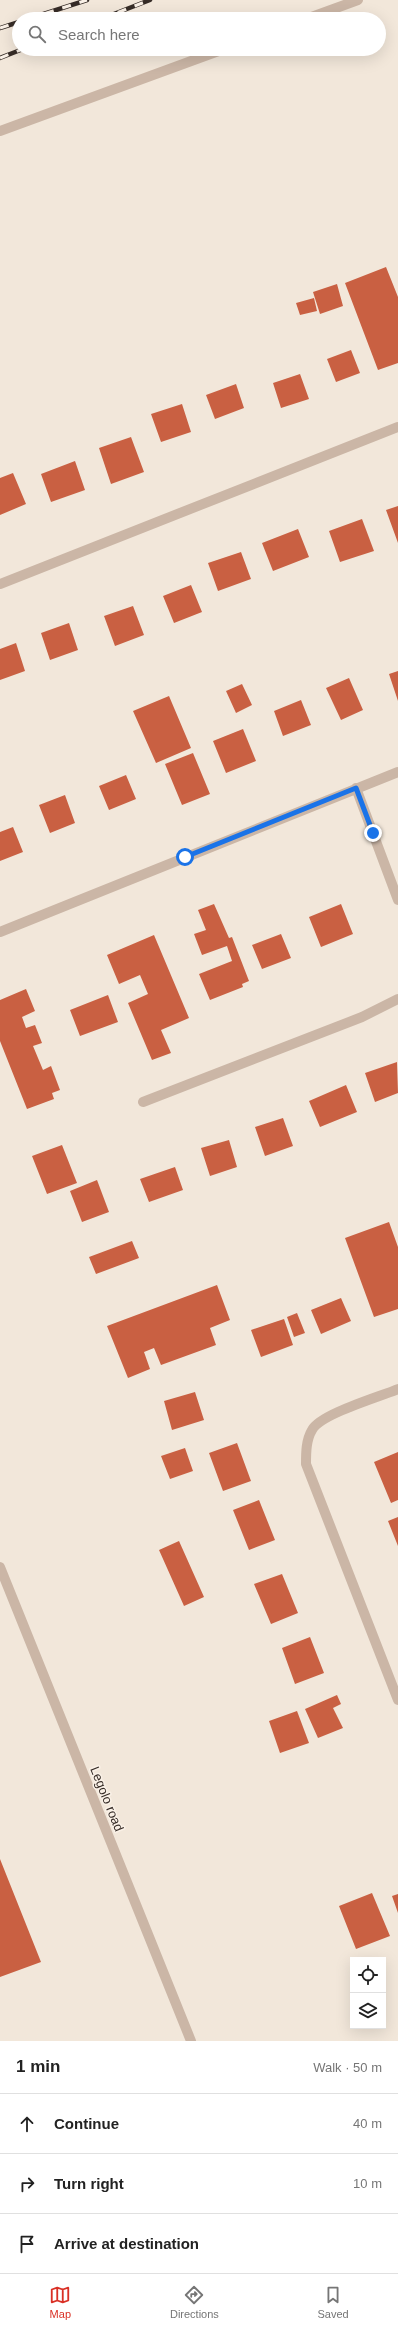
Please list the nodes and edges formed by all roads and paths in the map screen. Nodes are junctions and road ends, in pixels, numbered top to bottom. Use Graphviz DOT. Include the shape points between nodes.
graph roads {
  1 [pos="358,0"];
  2 [pos="325,12"];
  3 [pos="205,56"];
  4 [pos="0,130"];
  5 [pos="398,427"];
  6 [pos="0,584"];
  7 [pos="398,772"];
  8 [pos="356,788"];
  9 [pos="398,900"];
  10 [pos="0,932"];
  11 [pos="398,999"];
  12 [pos="143,1102"];
  13 [pos="398,1389"];
  14 [pos="0,1567"];
  15 [pos="398,1700"];
  16 [pos="191,2041"];
  1 -- 2 [label="street"];
  3 -- 4 [label="street"];
  5 -- 6 [label="street"];
  7 -- 8 [label="street"];
  8 -- 9 [label="street"];
  8 -- 10 [label="street"];
  11 -- 12 [label="street" via="362,1018"];
  13 -- 15 [label="street" via="321,1420 312,1430 307,1446 306,1464"];
  14 -- 16 [label="street, Legolo road"];
}
